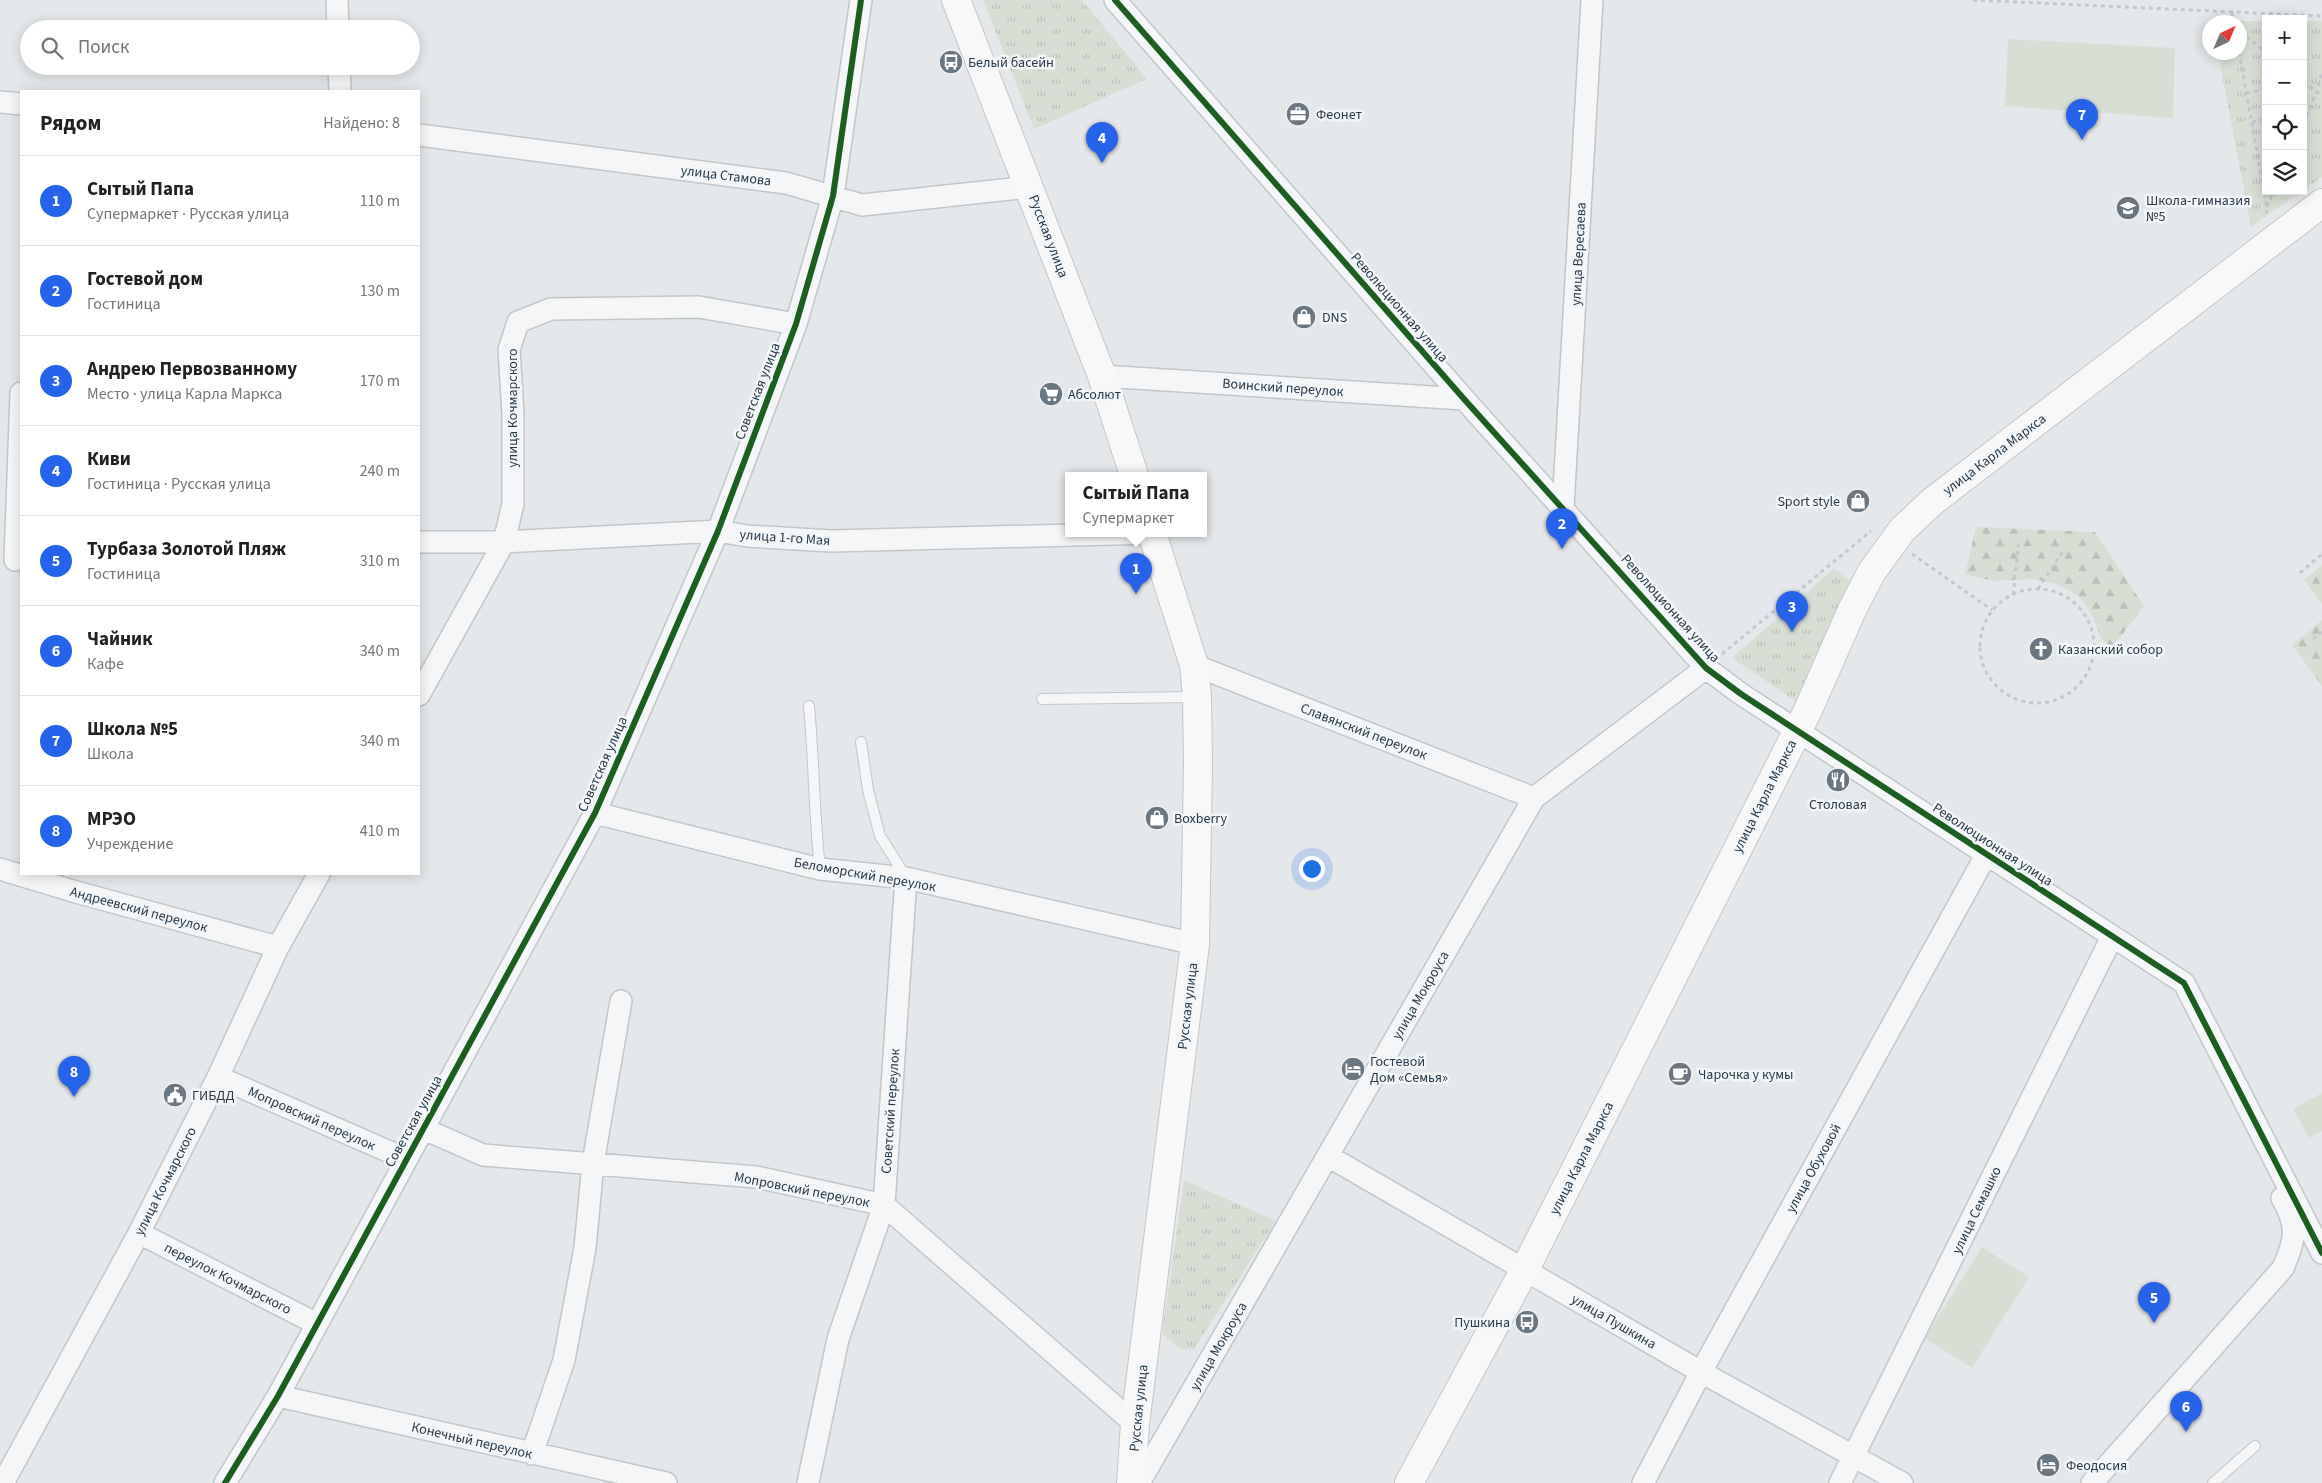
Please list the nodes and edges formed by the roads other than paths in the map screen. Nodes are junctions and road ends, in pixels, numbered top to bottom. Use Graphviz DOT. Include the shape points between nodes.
graph roads {
  1 [pos="337,0"];
  2 [pos="861,0"];
  3 [pos="956,0"];
  4 [pos="1114,0"];
  5 [pos="1592,0"];
  6 [pos="338,20"];
  7 [pos="339,75"];
  8 [pos="340,90"];
  9 [pos="0,102"];
  10 [pos="20,104"];
  11 [pos="420,134"];
  12 [pos="1030,187"];
  13 [pos="833,196"];
  14 [pos="2322,203"];
  15 [pos="796,324"];
  16 [pos="1102,376"];
  17 [pos="1464,399"];
  18 [pos="20,412"];
  19 [pos="1133,472"];
  20 [pos="1564,508"];
  21 [pos="718,531"];
  22 [pos="1065,535"];
  23 [pos="1153,537"];
  24 [pos="420,542"];
  25 [pos="504,542"];
  26 [pos="12,560"];
  27 [pos="1194,665"];
  28 [pos="1706,668"];
  29 [pos="420,693"];
  30 [pos="1197,697"];
  31 [pos="1042,699"];
  32 [pos="809,706"];
  33 [pos="1797,731"];
  34 [pos="861,742"];
  35 [pos="1534,798"];
  36 [pos="595,813"];
  37 [pos="1986,855"];
  38 [pos="0,869"];
  39 [pos="820,869"];
  40 [pos="20,873"];
  41 [pos="33,875"];
  42 [pos="318,875"];
  43 [pos="906,878"];
  44 [pos="76,883"];
  45 [pos="2112,937"];
  46 [pos="1195,944"];
  47 [pos="278,947"];
  48 [pos="621,1001"];
  49 [pos="218,1077"];
  50 [pos="424,1128"];
  51 [pos="2272,1153"];
  52 [pos="1328,1156"];
  53 [pos="406,1159"];
  54 [pos="593,1163"];
  55 [pos="884,1205"];
  56 [pos="139,1233"];
  57 [pos="2322,1253"];
  58 [pos="1525,1269"];
  59 [pos="318,1324"];
  60 [pos="1701,1372"];
  61 [pos="278,1396"];
  62 [pos="1135,1424"];
  63 [pos="2255,1446"];
  64 [pos="532,1454"];
  65 [pos="1854,1455"];
  66 [pos="3,1483"];
  67 [pos="225,1483"];
  68 [pos="666,1483"];
  69 [pos="808,1483"];
  70 [pos="1131,1483"];
  71 [pos="1139,1483"];
  72 [pos="1408,1483"];
  73 [pos="1642,1483"];
  74 [pos="1840,1483"];
  75 [pos="1902,1483"];
  76 [pos="2092,1483"];
  77 [pos="2213,1483"];
  1 -- 6 [label="street"];
  2 -- 13 [label="street, Советская улица"];
  3 -- 12 [label="main road, Русская улица"];
  4 -- 17 [label="street, Революционная улица"];
  5 -- 20 [label="street, улица Вересаева"];
  7 -- 8 [label="street"];
  9 -- 10 [label="street"];
  11 -- 13 [label="street, улица Стамова" via="786,183"];
  12 -- 13 [label="street, улица Стамова" via="862,205"];
  12 -- 16 [label="main road, Русская улица"];
  13 -- 15 [label="street, Советская улица"];
  14 -- 33 [label="main road, улица Карла Маркса" via="1933,501 1894,539 1852,610"];
  15 -- 21 [label="street, Советская улица"];
  15 -- 25 [label="street, улица Кочмарского" via="699,307 551,309 518,322 509,350 513,504"];
  16 -- 17 [label="street, Воинский переулок"];
  16 -- 19 [label="main road, Русская улица"];
  17 -- 20 [label="street, Революционная улица"];
  18 -- 26 [label="street"];
  20 -- 28 [label="street, Революционная улица"];
  21 -- 22 [label="street, улица 1-го Мая" via="747,536 831,540"];
  21 -- 25 [label="street, улица 1-го Мая"];
  21 -- 36 [label="street, Советская улица"];
  23 -- 27 [label="main road, Русская улица"];
  24 -- 25 [label="street, улица 1-го Мая"];
  25 -- 29 [label="street, улица Кочмарского"];
  27 -- 30 [label="main road, Русская улица"];
  27 -- 35 [label="street, Славянский переулок"];
  28 -- 33 [label="street, Революционная улица"];
  28 -- 35 [label="street, улица Мокроуса"];
  30 -- 31 [label="lane"];
  30 -- 46 [label="main road, Русская улица"];
  32 -- 39 [label="lane"];
  33 -- 37 [label="street, Революционная улица"];
  33 -- 58 [label="main road, улица Карла Маркса"];
  34 -- 43 [label="lane" via="868,790 880,836"];
  35 -- 52 [label="street, улица Мокроуса"];
  36 -- 39 [label="street, Беломорский переулок"];
  36 -- 50 [label="street, Советская улица"];
  37 -- 45 [label="street, Революционная улица"];
  37 -- 60 [label="street, улица Обуховой"];
  38 -- 40 [label="street, Андреевский переулок"];
  39 -- 43 [label="street, Беломорский переулок"];
  41 -- 44 [label="street, Андреевский переулок"];
  42 -- 47 [label="street, улица Кочмарского"];
  43 -- 46 [label="street, Беломорский переулок"];
  43 -- 55 [label="street, Советский переулок"];
  44 -- 47 [label="street, Андреевский переулок"];
  45 -- 51 [label="street, Революционная улица" via="2184,982"];
  45 -- 65 [label="street, улица Семашко"];
  46 -- 62 [label="main road, Русская улица"];
  47 -- 49 [label="street, улица Кочмарского"];
  48 -- 54 [label="street"];
  49 -- 53 [label="street, Мопровский переулок"];
  49 -- 56 [label="street, улица Кочмарского"];
  50 -- 53 [label="street, Советская улица"];
  50 -- 54 [label="street, Мопровский переулок" via="483,1155"];
  51 -- 57 [label="street, Революционная улица"];
  51 -- 76 [label="street" via="2272,1179 2290,1212 2295,1242 2283,1268"];
  52 -- 58 [label="street, улица Пушкина"];
  52 -- 71 [label="street, улица Мокроуса"];
  53 -- 59 [label="street, Советская улица"];
  54 -- 55 [label="street, Мопровский переулок" via="756,1177"];
  54 -- 64 [label="street" via="585,1248 564,1360"];
  55 -- 62 [label="street, Мопровский переулок"];
  55 -- 69 [label="street, Советский переулок" via="838,1339"];
  56 -- 59 [label="street, переулок Кочмарского"];
  56 -- 66 [label="street, улица Кочмарского"];
  58 -- 60 [label="street, улица Пушкина"];
  58 -- 72 [label="main road, улица Карла Маркса"];
  59 -- 61 [label="street, Советская улица"];
  60 -- 65 [label="street, улица Пушкина"];
  60 -- 73 [label="street, улица Обуховой"];
  61 -- 64 [label="street, Конечный переулок"];
  61 -- 67 [label="street, Советская улица"];
  62 -- 70 [label="main road, Русская улица"];
  63 -- 77 [label="lane"];
  64 -- 68 [label="street, Конечный переулок"];
  65 -- 74 [label="street, улица Семашко"];
  65 -- 75 [label="street, улица Пушкина"];
}
